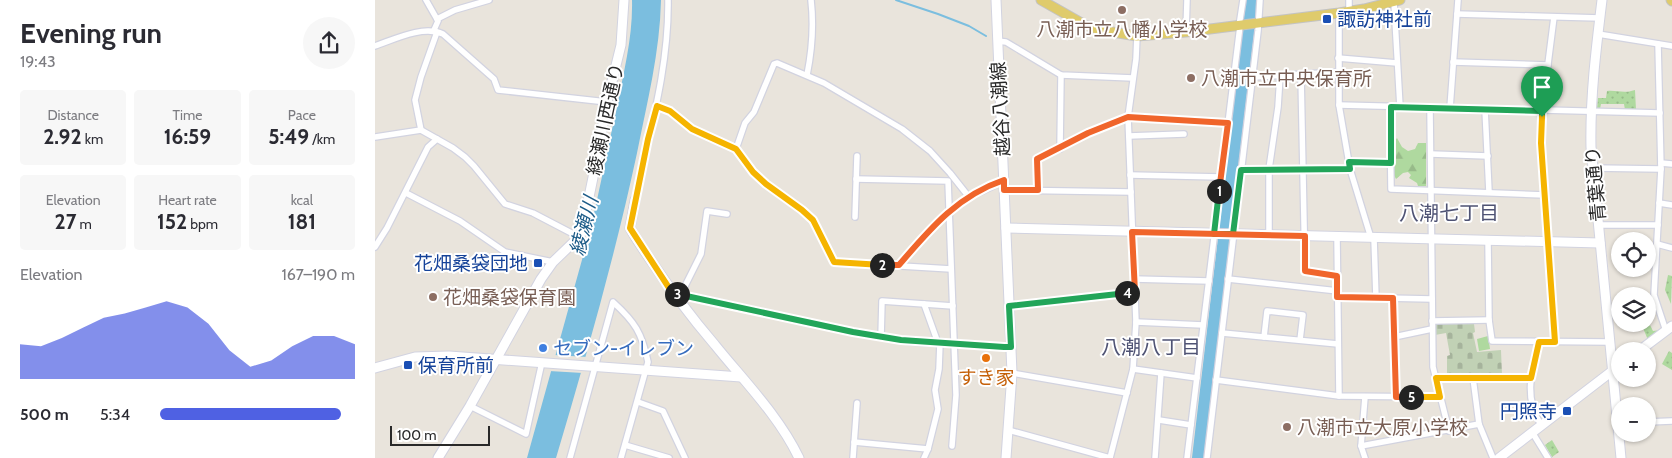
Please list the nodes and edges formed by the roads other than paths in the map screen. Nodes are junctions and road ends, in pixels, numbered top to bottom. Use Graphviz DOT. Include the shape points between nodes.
graph roads {
  1 [pos="426,0"];
  2 [pos="489,0"];
  3 [pos="624,0"];
  4 [pos="668,0"];
  5 [pos="811,0"];
  6 [pos="995,0"];
  7 [pos="1041,0"];
  8 [pos="1187,0"];
  9 [pos="1243,0"];
  10 [pos="1260,0"];
  11 [pos="1349,0"];
  12 [pos="1458,0"];
  13 [pos="1602,0"];
  14 [pos="1397,1"];
  15 [pos="1349,12"];
  16 [pos="1339,14"];
  17 [pos="1457,14"];
  18 [pos="1554,17"];
  19 [pos="1600,18"];
  20 [pos="437,19"];
  21 [pos="1396,20"];
  22 [pos="1413,20"];
  23 [pos="1257,23"];
  24 [pos="1241,26"];
  25 [pos="436,31"];
  26 [pos="1186,32"];
  27 [pos="1598,34"];
  28 [pos="1137,36"];
  29 [pos="997,41"];
  30 [pos="1658,44"];
  31 [pos="375,46"];
  32 [pos="1672,46"];
  33 [pos="1339,58"];
  34 [pos="1453,62"];
  35 [pos="1397,63"];
  36 [pos="1548,65"];
  37 [pos="1338,72"];
  38 [pos="807,75"];
  39 [pos="1061,75"];
  40 [pos="1301,75"];
  41 [pos="1280,76"];
  42 [pos="1253,77"];
  43 [pos="1133,78"];
  44 [pos="607,102"];
  45 [pos="1339,105"];
  46 [pos="657,106"];
  47 [pos="1391,107"];
  48 [pos="1400,107"];
  49 [pos="1430,108"];
  50 [pos="1451,108"];
  51 [pos="1485,109"];
  52 [pos="1542,111"];
  53 [pos="1591,112"];
  54 [pos="1660,113"];
  55 [pos="1128,117"];
  56 [pos="1228,123"];
  57 [pos="421,130"];
  58 [pos="1184,134"];
  59 [pos="1129,136"];
  60 [pos="375,137"];
  61 [pos="437,140"];
  62 [pos="736,149"];
  63 [pos="1060,149"];
  64 [pos="1431,154"];
  65 [pos="857,156"];
  66 [pos="1487,156"];
  67 [pos="1349,162"];
  68 [pos="1391,163"];
  69 [pos="1672,164"];
  70 [pos="1661,166"];
  71 [pos="1593,168"];
  72 [pos="1269,169"];
  73 [pos="1303,169"];
  74 [pos="1350,169"];
  75 [pos="1241,170"];
  76 [pos="1130,175"];
  77 [pos="1221,177"];
  78 [pos="856,179"];
  79 [pos="1004,185"];
  80 [pos="1038,190"];
  81 [pos="1431,190"];
  82 [pos="1131,192"];
  83 [pos="1489,192"];
  84 [pos="406,193"];
  85 [pos="1545,195"];
  86 [pos="969,196"];
  87 [pos="635,200"];
  88 [pos="1659,203"];
  89 [pos="1672,205"];
  90 [pos="948,212"];
  91 [pos="727,214"];
  92 [pos="855,217"];
  93 [pos="1599,224"];
  94 [pos="1658,225"];
  95 [pos="1006,228"];
  96 [pos="1132,232"];
  97 [pos="1214,234"];
  98 [pos="1233,234"];
  99 [pos="1269,235"];
  100 [pos="1305,236"];
  101 [pos="1337,236"];
  102 [pos="579,237"];
  103 [pos="1373,238"];
  104 [pos="1431,239"];
  105 [pos="1488,240"];
  106 [pos="1548,242"];
  107 [pos="1600,243"];
  108 [pos="1657,244"];
  109 [pos="375,247"];
  110 [pos="1672,248"];
  111 [pos="553,262"];
  112 [pos="899,265"];
  113 [pos="951,269"];
  114 [pos="1337,276"];
  115 [pos="1134,279"];
  116 [pos="1228,280"];
  117 [pos="1209,281"];
  118 [pos="1135,292"];
  119 [pos="677,294"];
  120 [pos="1338,294"];
  121 [pos="1375,298"];
  122 [pos="1393,298"];
  123 [pos="1432,299"];
  124 [pos="924,304"];
  125 [pos="953,306"];
  126 [pos="1009,306"];
  127 [pos="1489,320"];
  128 [pos="1432,321"];
  129 [pos="1136,322"];
  130 [pos="1203,325"];
  131 [pos="1433,329"];
  132 [pos="1669,329"];
  133 [pos="1222,333"];
  134 [pos="881,337"];
  135 [pos="1264,337"];
  136 [pos="1395,337"];
  137 [pos="1300,340"];
  138 [pos="1539,342"];
  139 [pos="1555,342"];
  140 [pos="1610,342"];
  141 [pos="1651,342"];
  142 [pos="939,343"];
  143 [pos="955,344"];
  144 [pos="1338,344"];
  145 [pos="1611,346"];
  146 [pos="1011,347"];
  147 [pos="497,359"];
  148 [pos="545,363"];
  149 [pos="593,366"];
  150 [pos="375,368"];
  151 [pos="1133,369"];
  152 [pos="646,370"];
  153 [pos="1611,372"];
  154 [pos="1012,373"];
  155 [pos="1161,373"];
  156 [pos="741,377"];
  157 [pos="1197,378"];
  158 [pos="1436,378"];
  159 [pos="1473,378"];
  160 [pos="1531,378"];
  161 [pos="1216,380"];
  162 [pos="1127,393"];
  163 [pos="1339,396"];
  164 [pos="1365,397"];
  165 [pos="1396,397"];
  166 [pos="1440,397"];
  167 [pos="638,402"];
  168 [pos="857,402"];
  169 [pos="470,406"];
  170 [pos="1159,420"];
  171 [pos="1656,422"];
  172 [pos="1672,422"];
  173 [pos="1479,424"];
  174 [pos="1191,425"];
  175 [pos="1541,425"];
  176 [pos="1008,430"];
  177 [pos="1449,430"];
  178 [pos="1532,432"];
  179 [pos="854,442"];
  180 [pos="1620,442"];
  181 [pos="625,446"];
  182 [pos="952,446"];
  183 [pos="1361,446"];
  184 [pos="928,449"];
  185 [pos="438,458"];
  186 [pos="570,458"];
  187 [pos="621,458"];
  188 [pos="669,458"];
  189 [pos="685,458"];
  190 [pos="799,458"];
  191 [pos="853,458"];
  192 [pos="924,458"];
  193 [pos="1006,458"];
  194 [pos="1110,458"];
  195 [pos="1155,458"];
  196 [pos="1187,458"];
  197 [pos="1207,458"];
  198 [pos="1365,458"];
  199 [pos="1493,458"];
  200 [pos="1499,458"];
  201 [pos="1549,458"];
  202 [pos="1621,458"];
  1 -- 20 [label="street"];
  2 -- 20 [label="street"];
  3 -- 44 [label="street, 綾瀬川西通り" via="621,45"];
  4 -- 46 [label="street"];
  5 -- 38 [label="street" via="812,40"];
  6 -- 29 [label="street, 越谷八潮線"];
  7 -- 28 [label="main road" via="1085,25"];
  8 -- 26 [label="street"];
  9 -- 24 [label="street"];
  10 -- 23 [label="street"];
  11 -- 15 [label="street"];
  12 -- 17 [label="street"];
  13 -- 19 [label="street, 青葉通り"];
  14 -- 15 [label="main road"];
  14 -- 21 [label="street"];
  15 -- 16 [label="main road"];
  16 -- 23 [label="main road"];
  16 -- 33 [label="street"];
  17 -- 18 [label="street"];
  17 -- 34 [label="street"];
  18 -- 19 [label="street"];
  18 -- 36 [label="street"];
  19 -- 27 [label="street, 青葉通り"];
  20 -- 25 [label="street"];
  21 -- 22 [label="street"];
  21 -- 35 [label="street"];
  23 -- 24 [label="main road"];
  23 -- 42 [label="street"];
  24 -- 26 [label="main road"];
  24 -- 56 [label="street"];
  25 -- 31 [label="street" via="405,36"];
  25 -- 44 [label="street" via="494,79 498,90"];
  25 -- 57 [label="street" via="415,100"];
  26 -- 28 [label="main road"];
  27 -- 30 [label="street"];
  27 -- 53 [label="street, 青葉通り"];
  28 -- 43 [label="street"];
  29 -- 39 [label="street" via="1005,42"];
  29 -- 79 [label="street, 越谷八潮線"];
  30 -- 32 [label="street"];
  30 -- 54 [label="street"];
  33 -- 35 [label="street"];
  33 -- 37 [label="street"];
  34 -- 36 [label="street"];
  34 -- 50 [label="street"];
  35 -- 48 [label="street"];
  36 -- 52 [label="street"];
  37 -- 40 [label="street"];
  37 -- 45 [label="street"];
  38 -- 62 [label="street" via="774,64"];
  38 -- 86 [label="street" via="902,128 951,173"];
  39 -- 43 [label="street"];
  39 -- 63 [label="street"];
  40 -- 41 [label="street"];
  40 -- 73 [label="street"];
  41 -- 42 [label="street"];
  41 -- 72 [label="street"];
  42 -- 75 [label="street"];
  43 -- 55 [label="street"];
  44 -- 102 [label="street, 綾瀬川西通り"];
  45 -- 47 [label="street"];
  45 -- 67 [label="street"];
  46 -- 62 [label="street" via="670,111 692,129"];
  46 -- 87 [label="street"];
  47 -- 48 [label="street"];
  47 -- 68 [label="street"];
  48 -- 49 [label="street"];
  49 -- 50 [label="street"];
  49 -- 64 [label="street"];
  50 -- 51 [label="street"];
  51 -- 52 [label="street"];
  51 -- 66 [label="street"];
  52 -- 53 [label="street"];
  52 -- 85 [label="street"];
  53 -- 54 [label="street"];
  53 -- 71 [label="street, 青葉通り"];
  54 -- 70 [label="street"];
  55 -- 56 [label="street"];
  55 -- 59 [label="street"];
  55 -- 63 [label="street" via="1088,133"];
  56 -- 77 [label="street"];
  57 -- 60 [label="street"];
  57 -- 61 [label="street"];
  58 -- 59 [label="street"];
  59 -- 76 [label="street"];
  61 -- 84 [label="street" via="428,147"];
  61 -- 102 [label="street" via="453,148 474,166 505,204 533,213"];
  62 -- 112 [label="street" via="766,184 813,220 834,262"];
  63 -- 80 [label="street" via="1037,159"];
  64 -- 66 [label="street"];
  64 -- 81 [label="street"];
  65 -- 78 [label="street"];
  66 -- 83 [label="street"];
  67 -- 68 [label="street"];
  67 -- 74 [label="street"];
  68 -- 81 [label="street" via="1391,189"];
  69 -- 70 [label="street"];
  70 -- 71 [label="street"];
  70 -- 88 [label="street"];
  71 -- 93 [label="street, 青葉通り"];
  72 -- 73 [label="street"];
  72 -- 75 [label="street"];
  72 -- 99 [label="street"];
  73 -- 74 [label="street"];
  73 -- 100 [label="street"];
  74 -- 103 [label="street"];
  75 -- 98 [label="street"];
  76 -- 77 [label="street"];
  76 -- 82 [label="street"];
  77 -- 97 [label="street"];
  78 -- 90 [label="street" via="947,181"];
  78 -- 92 [label="street"];
  79 -- 80 [label="street"];
  79 -- 86 [label="street"];
  79 -- 95 [label="street, 越谷八潮線"];
  80 -- 82 [label="street"];
  81 -- 83 [label="street"];
  81 -- 104 [label="street"];
  82 -- 96 [label="street"];
  83 -- 85 [label="street"];
  84 -- 109 [label="street"];
  84 -- 111 [label="street" via="460,221 505,252"];
  85 -- 106 [label="street"];
  86 -- 90 [label="street"];
  87 -- 119 [label="street" via="630,228"];
  88 -- 89 [label="street"];
  88 -- 94 [label="street"];
  90 -- 112 [label="street"];
  90 -- 113 [label="street"];
  91 -- 119 [label="street" via="707,211 701,254"];
  93 -- 94 [label="street"];
  93 -- 107 [label="street, 青葉通り"];
  94 -- 108 [label="street"];
  95 -- 96 [label="street"];
  95 -- 126 [label="street, 越谷八潮線"];
  96 -- 97 [label="street"];
  96 -- 115 [label="street"];
  97 -- 98 [label="street"];
  97 -- 117 [label="street"];
  98 -- 99 [label="street"];
  98 -- 116 [label="street"];
  99 -- 100 [label="street"];
  100 -- 101 [label="street"];
  100 -- 114 [label="street" via="1305,271"];
  101 -- 103 [label="street"];
  101 -- 114 [label="street"];
  102 -- 111 [label="street"];
  103 -- 104 [label="street"];
  103 -- 121 [label="street"];
  104 -- 105 [label="street"];
  104 -- 123 [label="street"];
  105 -- 106 [label="street"];
  105 -- 127 [label="street"];
  106 -- 107 [label="street"];
  106 -- 139 [label="street"];
  107 -- 140 [label="street, 青葉通り"];
  108 -- 110 [label="street"];
  108 -- 132 [label="street" via="1655,296"];
  111 -- 147 [label="street"];
  112 -- 113 [label="street"];
  113 -- 125 [label="street"];
  114 -- 120 [label="street"];
  115 -- 117 [label="street"];
  115 -- 118 [label="street"];
  116 -- 120 [label="street"];
  116 -- 133 [label="street"];
  117 -- 130 [label="street"];
  118 -- 126 [label="street"];
  118 -- 129 [label="street"];
  119 -- 134 [label="street"];
  119 -- 156 [label="street"];
  120 -- 121 [label="street"];
  120 -- 144 [label="street"];
  121 -- 122 [label="street"];
  122 -- 123 [label="street"];
  122 -- 136 [label="street"];
  123 -- 128 [label="street"];
  124 -- 125 [label="street"];
  124 -- 134 [label="street" via="882,301"];
  124 -- 142 [label="street"];
  125 -- 143 [label="street"];
  126 -- 146 [label="street, 越谷八潮線"];
  127 -- 128 [label="street"];
  127 -- 138 [label="street" via="1492,341"];
  128 -- 131 [label="street"];
  129 -- 130 [label="street"];
  129 -- 151 [label="street"];
  130 -- 157 [label="street"];
  131 -- 136 [label="street"];
  131 -- 158 [label="street"];
  132 -- 141 [label="street"];
  133 -- 135 [label="street"];
  133 -- 161 [label="street"];
  134 -- 142 [label="street"];
  135 -- 137 [label="street"];
  135 -- 137 [label="street" via="1267,311 1303,315"];
  136 -- 165 [label="street"];
  137 -- 144 [label="street"];
  138 -- 139 [label="street"];
  138 -- 160 [label="street"];
  139 -- 140 [label="street"];
  140 -- 145 [label="street, 青葉通り"];
  142 -- 143 [label="street"];
  142 -- 184 [label="street" via="935,390 938,409"];
  143 -- 146 [label="street"];
  143 -- 182 [label="street"];
  144 -- 163 [label="street"];
  146 -- 154 [label="street, 越谷八潮線"];
  147 -- 148 [label="street"];
  147 -- 150 [label="street" via="427,356"];
  147 -- 169 [label="street"];
  148 -- 149 [label="street"];
  148 -- 169 [label="street" via="526,434"];
  149 -- 152 [label="street"];
  149 -- 152 [label="street" via="613,302 638,329 645,346"];
  149 -- 186 [label="street"];
  151 -- 155 [label="street"];
  151 -- 162 [label="street"];
  152 -- 156 [label="street"];
  152 -- 167 [label="street"];
  153 -- 175 [label="street"];
  154 -- 162 [label="street"];
  154 -- 176 [label="street, 越谷八潮線"];
  155 -- 157 [label="street"];
  155 -- 170 [label="street"];
  156 -- 190 [label="street"];
  157 -- 174 [label="street"];
  158 -- 159 [label="street"];
  158 -- 166 [label="street"];
  159 -- 160 [label="street"];
  159 -- 173 [label="street"];
  160 -- 175 [label="street" via="1529,386"];
  161 -- 163 [label="street"];
  161 -- 197 [label="street"];
  162 -- 194 [label="street"];
  163 -- 164 [label="street"];
  164 -- 165 [label="street"];
  164 -- 183 [label="street"];
  165 -- 166 [label="street"];
  166 -- 177 [label="street"];
  167 -- 181 [label="street"];
  167 -- 189 [label="street" via="663,411"];
  168 -- 179 [label="street"];
  169 -- 185 [label="street"];
  170 -- 174 [label="street"];
  170 -- 195 [label="street"];
  171 -- 172 [label="street"];
  173 -- 177 [label="street"];
  173 -- 199 [label="street"];
  174 -- 196 [label="street"];
  175 -- 178 [label="street"];
  176 -- 193 [label="street, 越谷八潮線"];
  176 -- 194 [label="street"];
  177 -- 183 [label="street"];
  178 -- 200 [label="street"];
  178 -- 201 [label="street"];
  179 -- 184 [label="street"];
  179 -- 191 [label="street"];
  180 -- 202 [label="street, 青葉通り"];
  181 -- 187 [label="street"];
  181 -- 188 [label="street"];
  183 -- 198 [label="street"];
  184 -- 192 [label="street"];
}
